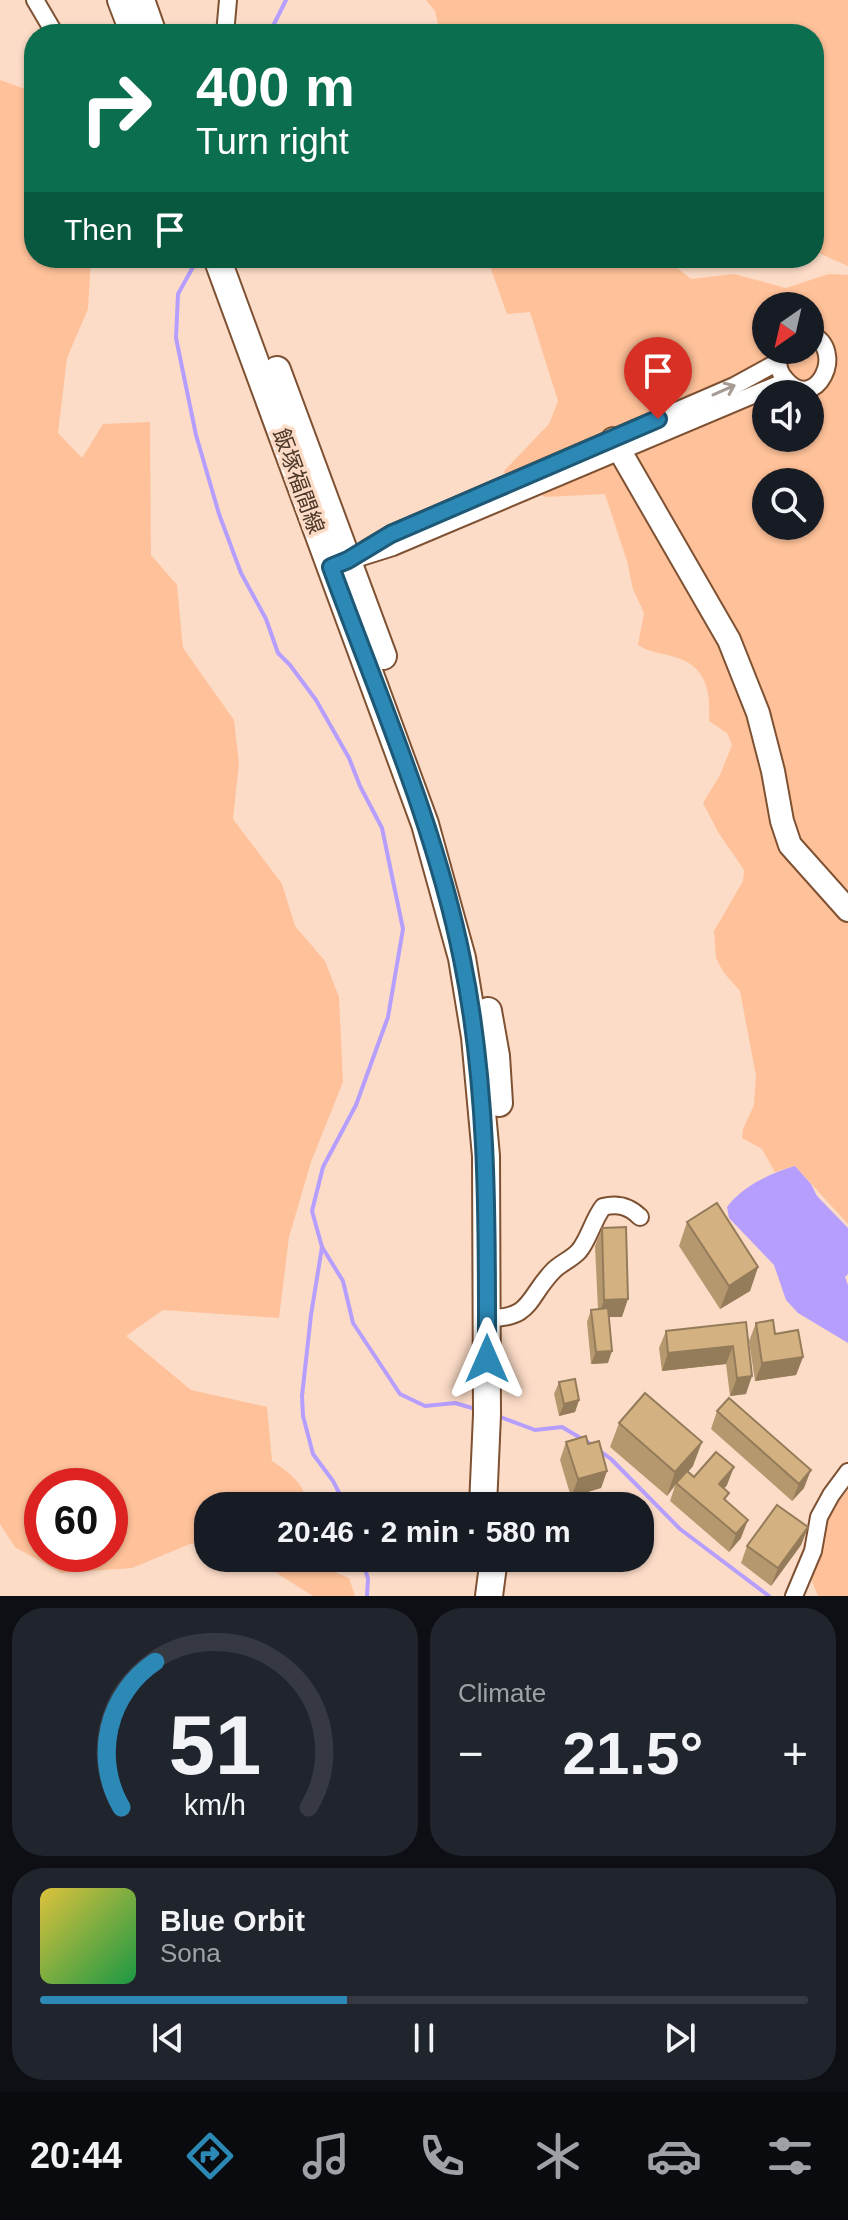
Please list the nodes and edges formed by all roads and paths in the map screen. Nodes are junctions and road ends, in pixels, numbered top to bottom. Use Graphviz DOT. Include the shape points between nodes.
graph roads {
  1 [pos="35,0"];
  2 [pos="121,0"];
  3 [pos="141,0"];
  4 [pos="228,0"];
  5 [pos="49,24"];
  6 [pos="130,24"];
  7 [pos="149,24"];
  8 [pos="226,24"];
  9 [pos="221,268"];
  10 [pos="239,268"];
  11 [pos="824,341"];
  12 [pos="840,354"];
  13 [pos="767,364"];
  14 [pos="824,381"];
  15 [pos="752,394"];
  16 [pos="616,444"];
  17 [pos="339,564"];
  18 [pos="848,910"];
  19 [pos="640,1217"];
  20 [pos="496,1318"];
  21 [pos="495,1433"];
  22 [pos="848,1472"];
  23 [pos="485,1492"];
  24 [pos="497,1492"];
  25 [pos="476,1572"];
  26 [pos="492,1572"];
  27 [pos="473,1596"];
  28 [pos="489,1596"];
  29 [pos="794,1596"];
  1 -- 5 [label="street"];
  2 -- 6 [label="main road"];
  3 -- 7 [label="main road"];
  4 -- 8 [label="street"];
  9 -- 17 [label="main road, 飯塚福間線"];
  10 -- 17 [label="main road, 飯塚福間線"];
  11 -- 12 [label="street"];
  12 -- 14 [label="street"];
  16 -- 13 [label="street, one-way"];
  15 -- 16 [label="street"];
  16 -- 17 [label="street" via="393,547"];
  16 -- 18 [label="street" via="729,640 758,713 790,845"];
  17 -- 20 [label="main road, 飯塚福間線" via="439,811 473,929 496,1056 504,1219"];
  19 -- 20 [label="street" via="620,1205 603,1207 580,1250 555,1269 519,1314"];
  20 -- 21 [label="main road, 飯塚福間線"];
  21 -- 23 [label="main road, 飯塚福間線"];
  21 -- 24 [label="main road, 飯塚福間線"];
  22 -- 29 [label="street" via="819,1517 813,1551"];
  25 -- 27 [label="main road"];
  26 -- 28 [label="main road"];
}
